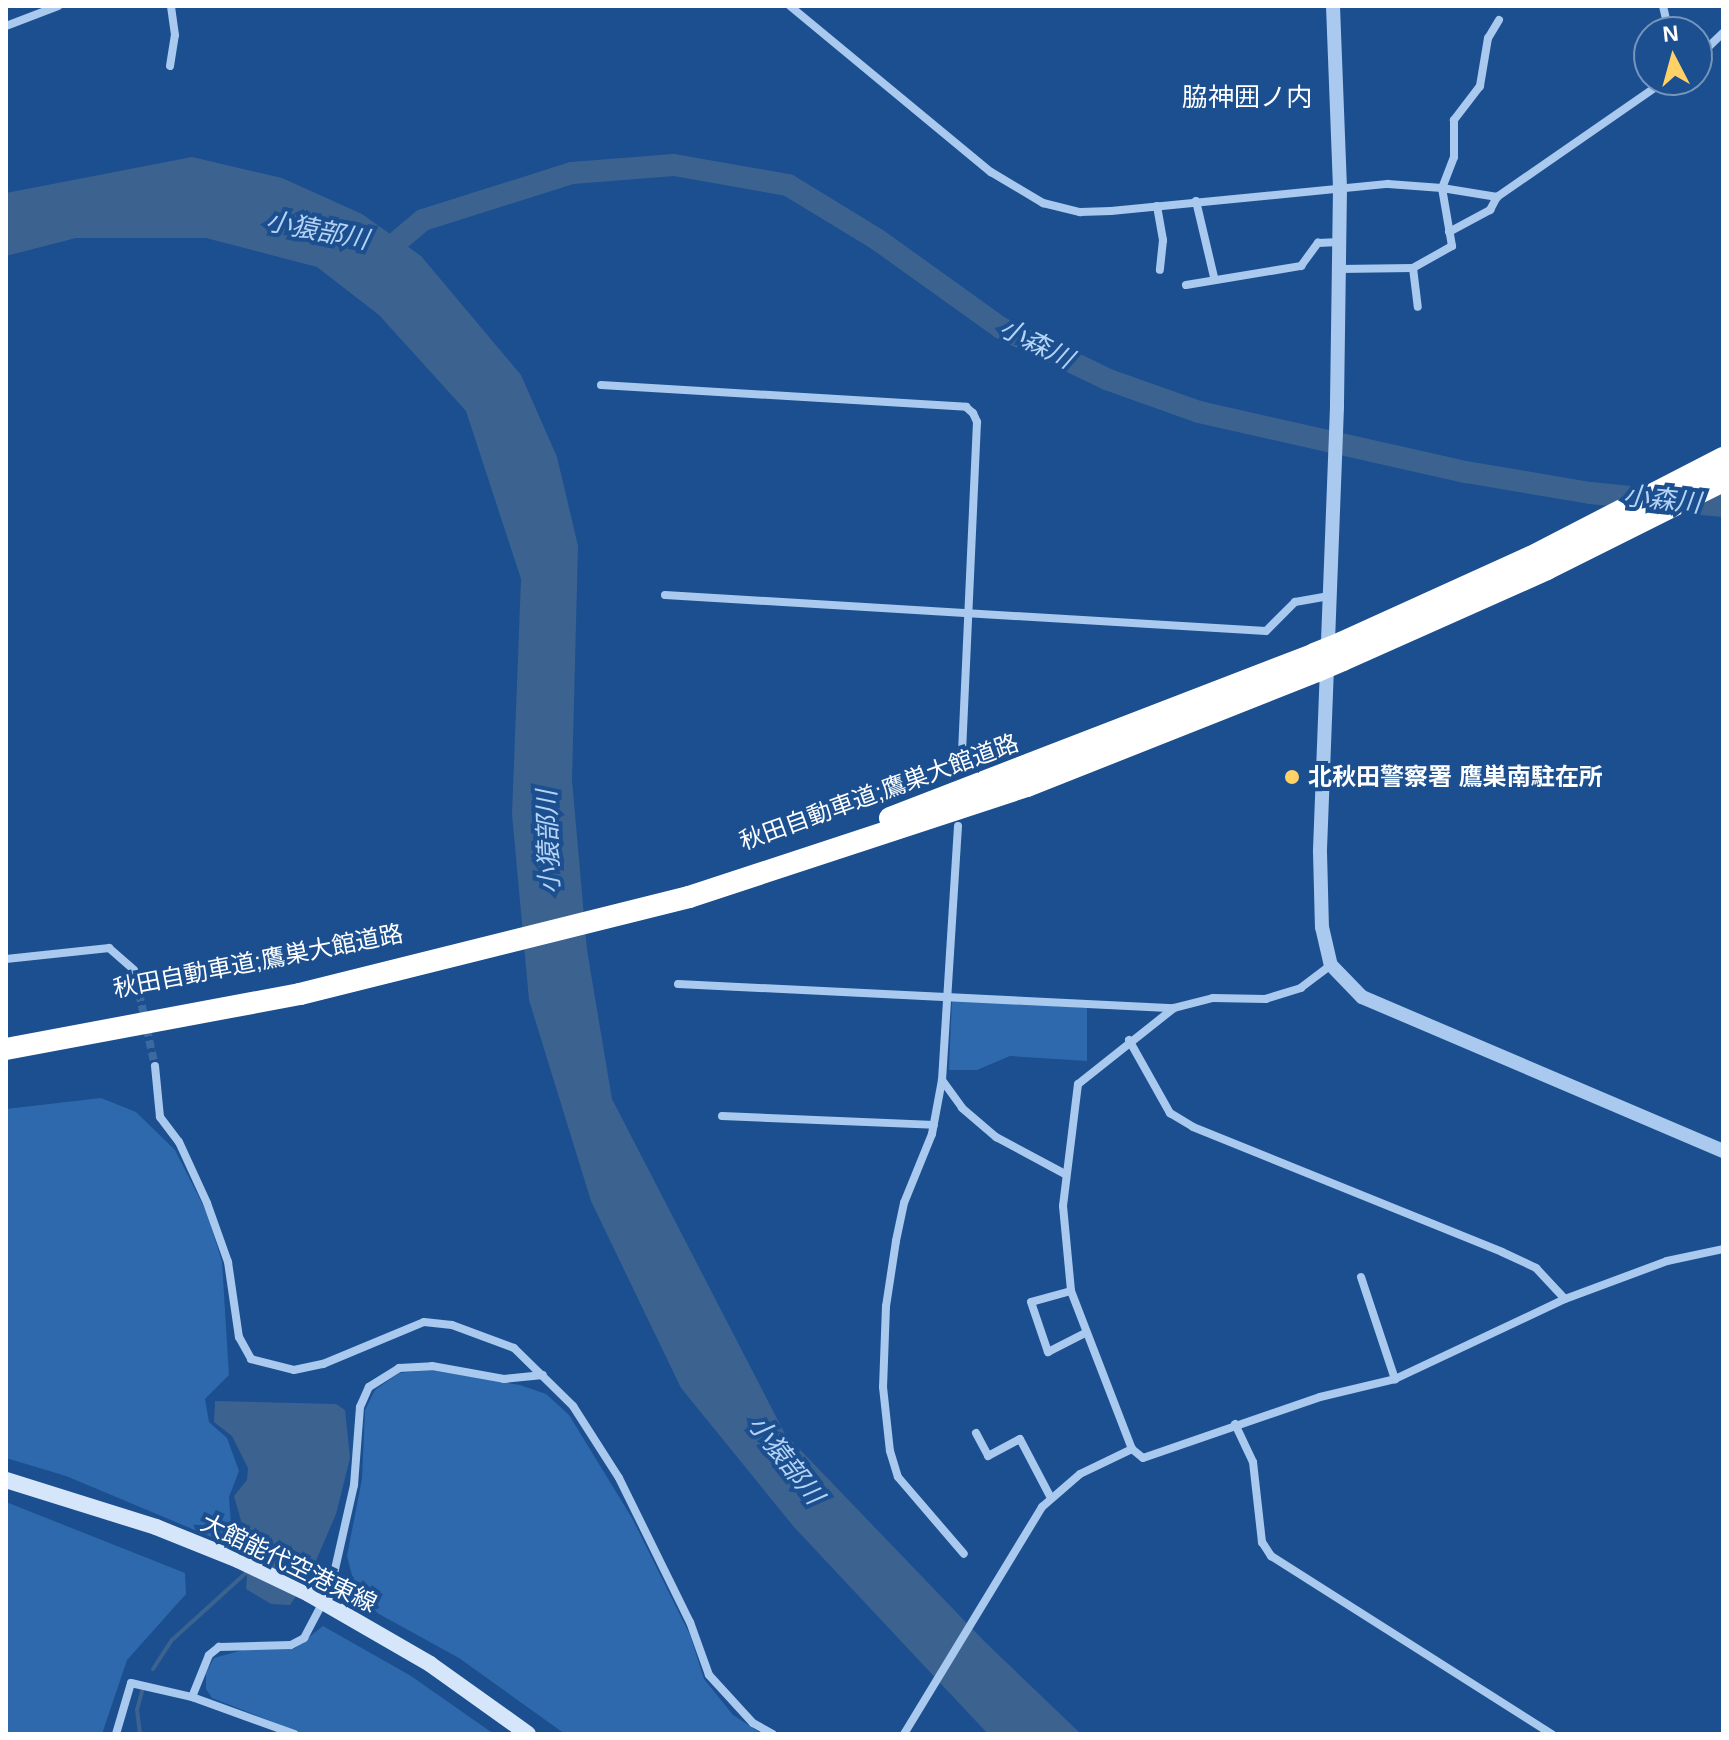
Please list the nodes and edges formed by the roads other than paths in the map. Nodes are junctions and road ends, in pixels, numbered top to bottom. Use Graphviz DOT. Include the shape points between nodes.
graph roads {
  1 [pos="58,6"];
  2 [pos="171,6"];
  3 [pos="790,6"];
  4 [pos="1333,6"];
  5 [pos="1499,20"];
  6 [pos="6,26"];
  7 [pos="170,66"];
  8 [pos="1643,96"];
  9 [pos="1340,188"];
  10 [pos="1442,188"];
  11 [pos="1497,197"];
  12 [pos="1196,201"];
  13 [pos="1157,206"];
  14 [pos="1449,232"];
  15 [pos="1339,242"];
  16 [pos="1413,268"];
  17 [pos="1339,269"];
  18 [pos="1160,270"];
  19 [pos="1214,277"];
  20 [pos="1186,285"];
  21 [pos="1418,307"];
  22 [pos="601,385"];
  23 [pos="1723,457"];
  24 [pos="1723,482"];
  25 [pos="1539,563"];
  26 [pos="665,595"];
  27 [pos="1331,595"];
  28 [pos="969,612"];
  29 [pos="961,768"];
  30 [pos="958,826"];
  31 [pos="6,959"];
  32 [pos="430,959"];
  33 [pos="1331,965"];
  34 [pos="134,970"];
  35 [pos="678,984"];
  36 [pos="946,993"];
  37 [pos="1174,1008"];
  38 [pos="6,1035"];
  39 [pos="1129,1040"];
  40 [pos="6,1049"];
  41 [pos="155,1066"];
  42 [pos="942,1080"];
  43 [pos="722,1116"];
  44 [pos="934,1125"];
  45 [pos="1723,1151"];
  46 [pos="1065,1174"];
  47 [pos="1723,1249"];
  48 [pos="1361,1277"];
  49 [pos="1071,1291"];
  50 [pos="1565,1299"];
  51 [pos="1083,1334"];
  52 [pos="543,1375"];
  53 [pos="1395,1379"];
  54 [pos="1235,1424"];
  55 [pos="976,1433"];
  56 [pos="1132,1449"];
  57 [pos="6,1480"];
  58 [pos="1051,1498"];
  59 [pos="964,1554"];
  60 [pos="192,1697"];
  61 [pos="905,1732"];
  62 [pos="116,1734"];
  63 [pos="294,1734"];
  64 [pos="528,1734"];
  65 [pos="773,1734"];
  66 [pos="1552,1734"];
  1 -- 6 [label="street"];
  2 -- 7 [label="street" via="175,35"];
  3 -- 13 [label="street" via="1013,188 1080,212"];
  4 -- 9 [label="street"];
  5 -- 10 [label="street" via="1488,38 1480,86 1454,120 1454,157"];
  8 -- 11 [label="street"];
  9 -- 10 [label="street"];
  9 -- 12 [label="street"];
  9 -- 15 [label="street"];
  10 -- 11 [label="street"];
  10 -- 14 [label="street"];
  11 -- 14 [label="street" via="1490,210"];
  12 -- 13 [label="street"];
  12 -- 19 [label="street"];
  13 -- 18 [label="street" via="1163,240"];
  14 -- 16 [label="street" via="1452,246"];
  15 -- 17 [label="street"];
  15 -- 19 [label="street" via="1318,243 1301,266"];
  16 -- 17 [label="street"];
  16 -- 21 [label="street"];
  17 -- 27 [label="street"];
  19 -- 20 [label="street"];
  22 -- 28 [label="street" via="966,407 977,422"];
  23 -- 25 [label="highway, 秋田自動車道;鷹巣大館道路"];
  24 -- 25 [label="highway, 秋田自動車道;鷹巣大館道路"];
  25 -- 32 [label="highway, 秋田自動車道;鷹巣大館道路, bridge" via="1342,652 688,892"];
  26 -- 28 [label="street"];
  27 -- 28 [label="street" via="1295,602 1266,631"];
  27 -- 33 [label="street" via="1320,852 1322,927"];
  28 -- 29 [label="street"];
  30 -- 36 [label="street"];
  31 -- 34 [label="street" via="109,948"];
  32 -- 38 [label="highway, 秋田自動車道;鷹巣大館道路"];
  32 -- 40 [label="highway, 秋田自動車道;鷹巣大館道路" via="182,1018"];
  33 -- 37 [label="street" via="1301,988 1266,999 1213,998"];
  33 -- 45 [label="street" via="1362,997"];
  35 -- 36 [label="street"];
  36 -- 37 [label="street"];
  36 -- 42 [label="street"];
  37 -- 39 [label="street"];
  39 -- 46 [label="street" via="1078,1084"];
  39 -- 50 [label="street" via="1170,1113 1193,1127 1502,1252 1536,1268"];
  41 -- 52 [label="street" via="160,1117 179,1142 207,1203 228,1262 239,1337 251,1359 294,1370 323,1364 424,1322 452,1325 514,1348"];
  42 -- 44 [label="street"];
  42 -- 46 [label="street" via="962,1108 996,1137"];
  43 -- 44 [label="street"];
  44 -- 59 [label="street" via="904,1203 896,1241 886,1306 883,1387 898,1477"];
  46 -- 49 [label="street"];
  47 -- 50 [label="street" via="1667,1261"];
  48 -- 53 [label="street"];
  49 -- 51 [label="street"];
  49 -- 51 [label="street" via="1031,1302 1048,1352"];
  50 -- 53 [label="street"];
  51 -- 56 [label="street"];
  52 -- 60 [label="street" via="504,1379 432,1366 399,1368 369,1387 360,1407 354,1485 331,1587 304,1638 291,1645 219,1647 209,1655"];
  52 -- 65 [label="street" via="573,1406 619,1478 690,1622 709,1675 753,1723"];
  53 -- 54 [label="street"];
  54 -- 56 [label="street" via="1143,1458"];
  54 -- 66 [label="street" via="1253,1462 1262,1542 1271,1556"];
  55 -- 58 [label="street" via="988,1456 1020,1439"];
  56 -- 58 [label="street" via="1080,1474"];
  57 -- 64 [label="main road, 大館能代空港東線, bridge" via="129,1518 309,1594 430,1664"];
  58 -- 61 [label="street" via="999,1571"];
  60 -- 62 [label="street" via="131,1683"];
  60 -- 63 [label="street"];
}
